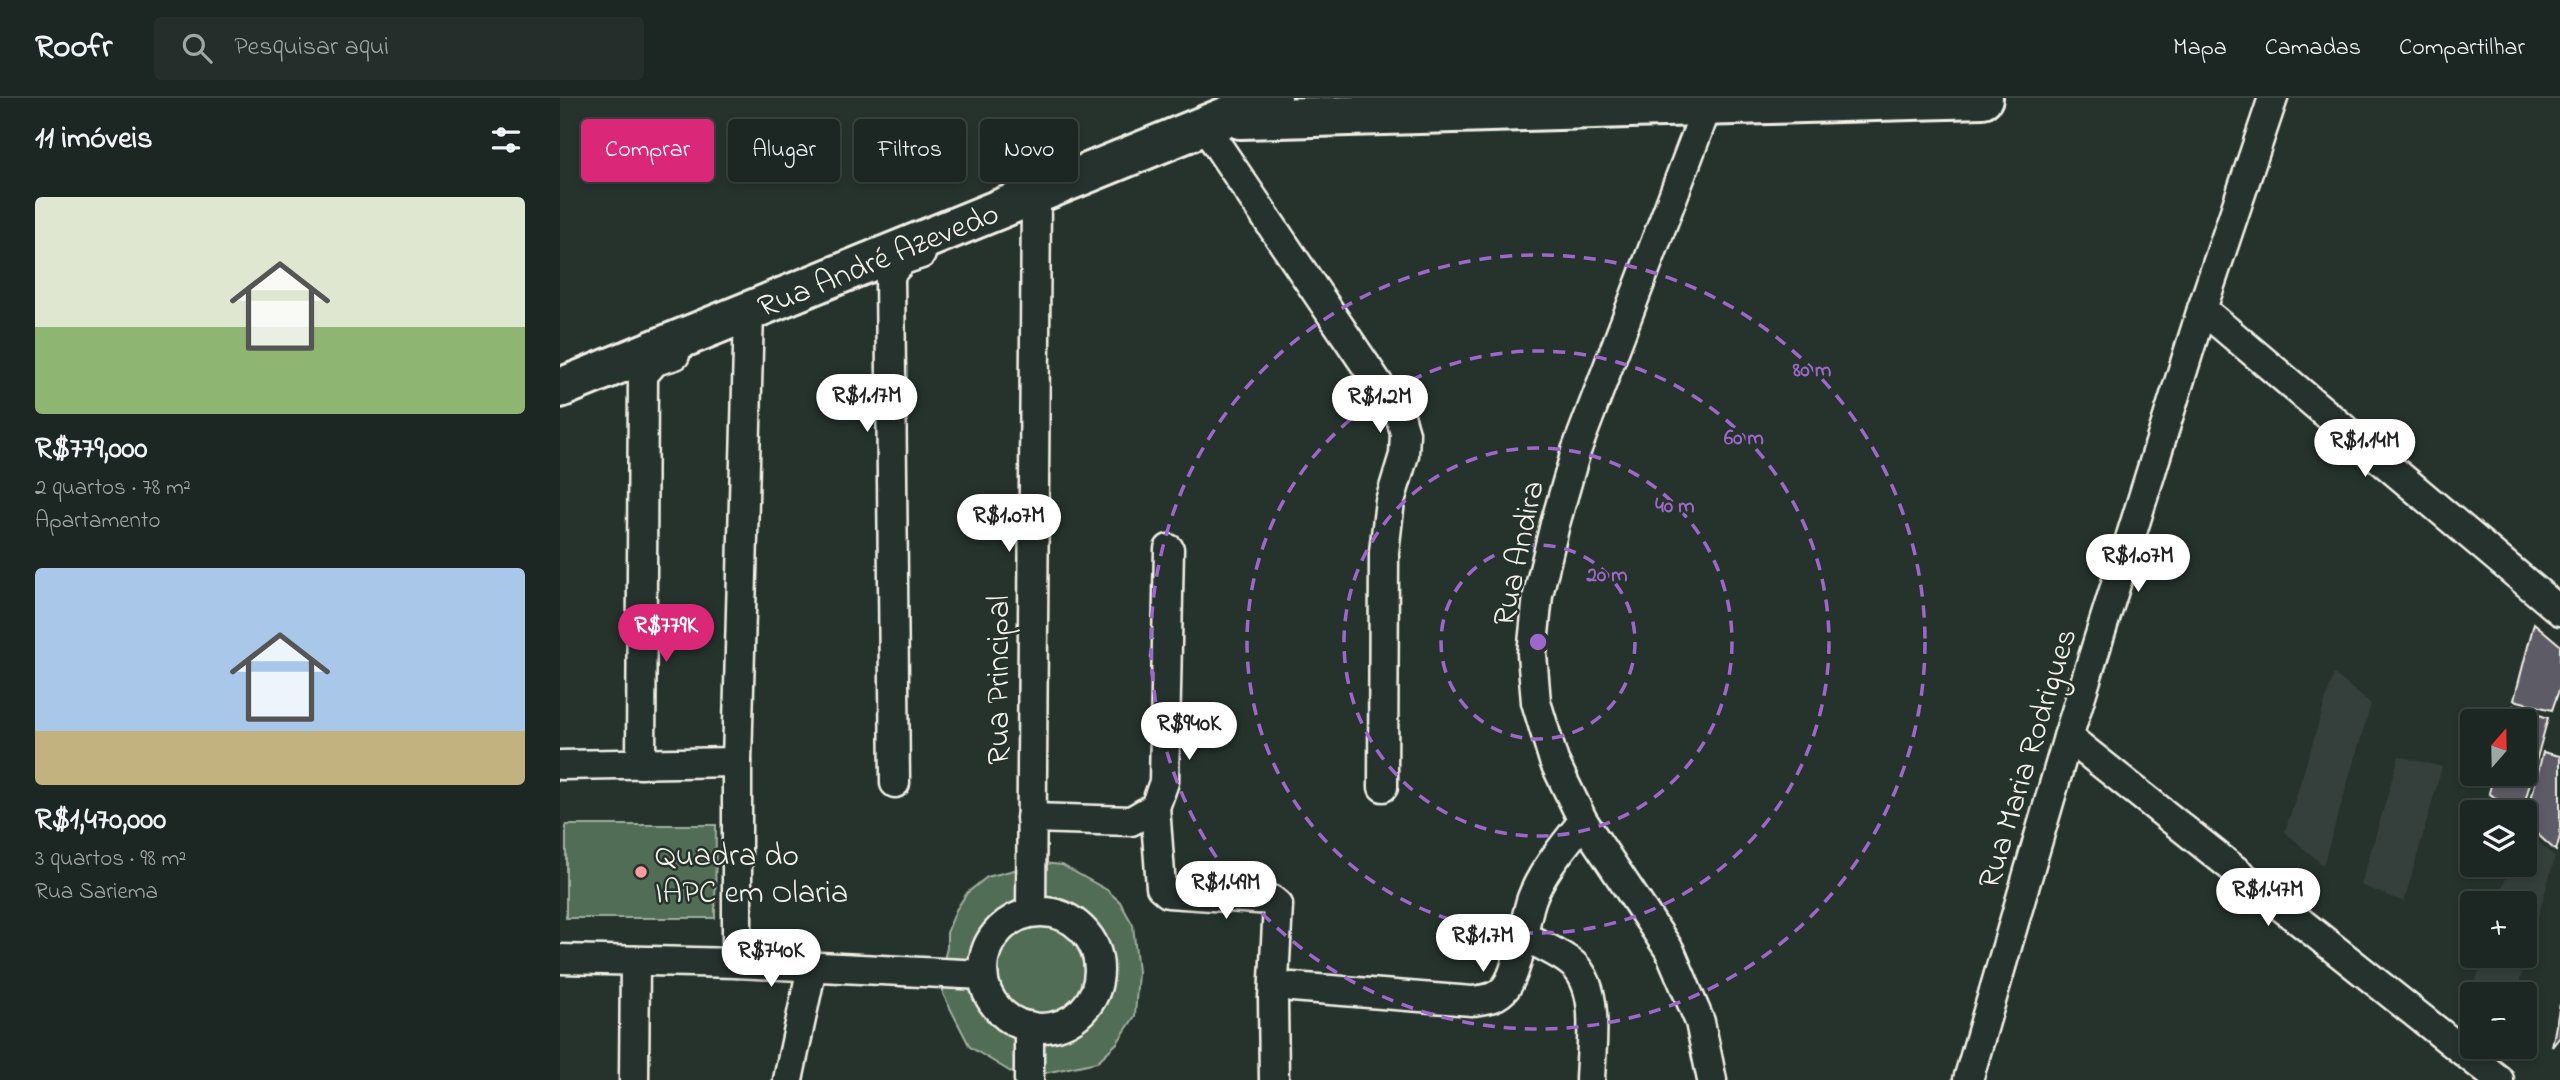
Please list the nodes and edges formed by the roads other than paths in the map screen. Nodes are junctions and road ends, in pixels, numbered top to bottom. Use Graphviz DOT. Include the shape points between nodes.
graph roads {
  1 [pos="1272,98"];
  2 [pos="1983,98"];
  3 [pos="2273,98"];
  4 [pos="1707,107"];
  5 [pos="1214,123"];
  6 [pos="1035,204"];
  7 [pos="2202,309"];
  8 [pos="749,322"];
  9 [pos="560,388"];
  10 [pos="1169,549"];
  11 [pos="2560,611"];
  12 [pos="2068,737"];
  13 [pos="737,762"];
  14 [pos="641,764"];
  15 [pos="560,765"];
  16 [pos="895,783"];
  17 [pos="1383,786"];
  18 [pos="1155,807"];
  19 [pos="1031,818"];
  20 [pos="1583,821"];
  21 [pos="1031,912"];
  22 [pos="1521,934"];
  23 [pos="560,959"];
  24 [pos="635,961"];
  25 [pos="737,963"];
  26 [pos="812,967"];
  27 [pos="983,975"];
  28 [pos="1292,987"];
  29 [pos="1029,1026"];
  30 [pos="634,1080"];
  31 [pos="788,1080"];
  32 [pos="1030,1080"];
  33 [pos="1273,1080"];
  34 [pos="1590,1080"];
  35 [pos="1712,1080"];
  36 [pos="1968,1080"];
  37 [pos="2499,1080"];
  1 -- 5 [label="street, Rua André Azevedo"];
  2 -- 4 [label="street"];
  3 -- 7 [label="street, Rua Maria Rodrigues"];
  4 -- 5 [label="street"];
  4 -- 20 [label="street, Rua Andira" via="1576,451 1538,595 1532,654 1536,702 1554,761"];
  5 -- 6 [label="street, Rua André Azevedo"];
  5 -- 17 [label="street" via="1403,425 1404,455 1390,501 1384,552"];
  6 -- 8 [label="street, Rua André Azevedo"];
  6 -- 16 [label="street" via="903,260 890,274"];
  6 -- 19 [label="street, Rua Principal"];
  7 -- 11 [label="street"];
  7 -- 12 [label="street, Rua Maria Rodrigues"];
  8 -- 9 [label="street, Rua André Azevedo"];
  8 -- 13 [label="street"];
  8 -- 14 [label="street" via="655,361 643,375"];
  10 -- 18 [label="street" via="1164,782"];
  12 -- 36 [label="street, Rua Maria Rodrigues"];
  12 -- 37 [label="street"];
  13 -- 14 [label="street"];
  13 -- 25 [label="street"];
  14 -- 15 [label="street"];
  18 -- 19 [label="street" via="1131,821"];
  18 -- 33 [label="street" via="1164,891 1272,900 1278,905"];
  19 -- 21 [label="street, Rua Principal"];
  20 -- 22 [label="street" via="1548,868"];
  20 -- 35 [label="street, Rua Andira" via="1671,951 1700,1022"];
  21 -- 27 [label="street" via="1007,922 993,937"];
  21 -- 29 [label="street" via="1051,912 1086,932 1097,949 1100,969 1093,998 1080,1014 1059,1025"];
  22 -- 28 [label="street" via="1513,972 1505,988 1492,998 1472,1002"];
  22 -- 34 [label="street" via="1569,961 1588,985"];
  23 -- 24 [label="street"];
  24 -- 25 [label="street"];
  24 -- 30 [label="street"];
  25 -- 26 [label="street"];
  26 -- 27 [label="street"];
  26 -- 31 [label="street"];
  27 -- 29 [label="street" via="988,995 1000,1012"];
  29 -- 32 [label="street"];
}
